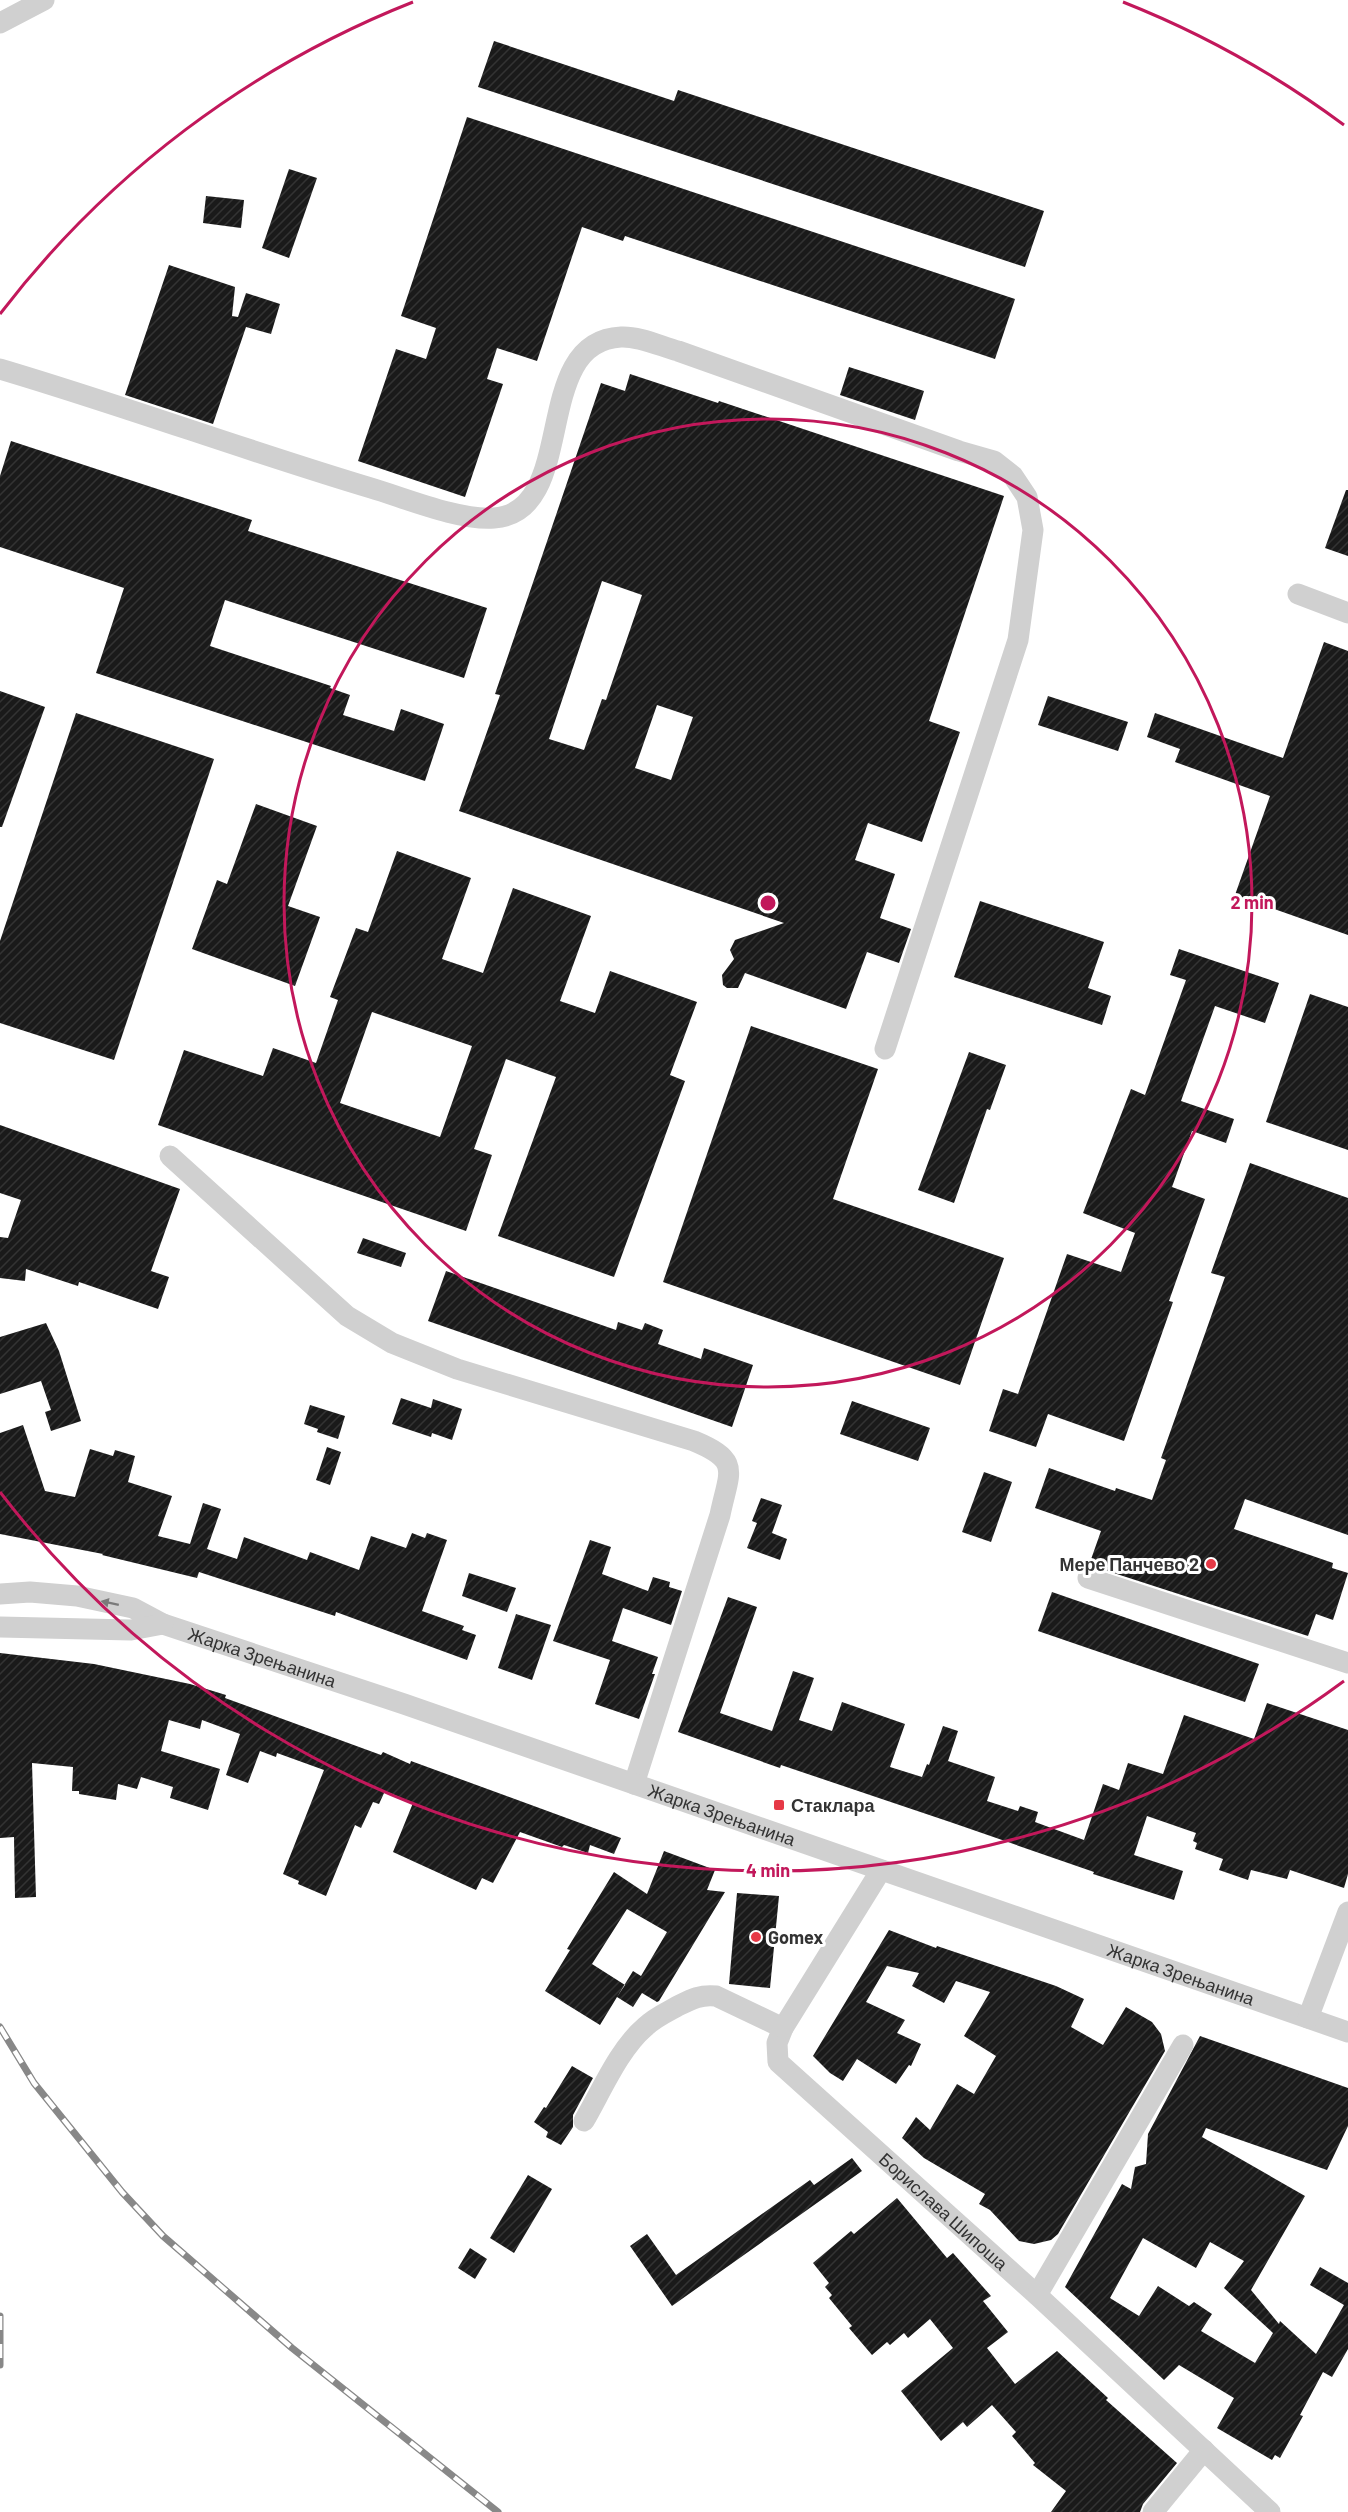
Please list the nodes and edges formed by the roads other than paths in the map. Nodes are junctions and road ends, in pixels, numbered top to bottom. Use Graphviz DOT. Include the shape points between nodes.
graph roads {
  1 [pos="44,0"];
  2 [pos="0,23"];
  3 [pos="0,369"];
  4 [pos="1298,594"];
  5 [pos="1348,613"];
  6 [pos="885,1049"];
  7 [pos="170,1156"];
  8 [pos="1088,1578"];
  9 [pos="0,1594"];
  10 [pos="164,1624"];
  11 [pos="0,1627"];
  12 [pos="1348,1663"];
  13 [pos="634,1784"];
  14 [pos="880,1870"];
  15 [pos="1348,1912"];
  16 [pos="1308,2018"];
  17 [pos="783,2028"];
  18 [pos="1348,2032"];
  19 [pos="1183,2045"];
  20 [pos="584,2121"];
  21 [pos="1037,2295"];
  22 [pos="1204,2450"];
  23 [pos="1153,2512"];
  24 [pos="1270,2512"];
  1 -- 2 [label="street"];
  3 -- 6 [label="street" via="306,469 457,514 494,518 517,512 532,498 543,478 555,421 581,356 593,345 620,337 678,351 994,461 1013,476 1027,496 1033,530 1018,640"];
  4 -- 5 [label="street"];
  7 -- 13 [label="street" via="347,1316 392,1344 457,1369 694,1441 718,1451 728,1464 720,1515"];
  8 -- 12 [label="street"];
  10 -- 9 [label="street, Жарка Зрењанина, one-way" via="134,1608 78,1596"];
  10 -- 11 [label="street, Жарка Зрењанина" via="131,1630"];
  10 -- 13 [label="street, Жарка Зрењанина"];
  13 -- 14 [label="street, Жарка Зрењанина"];
  14 -- 16 [label="street, Жарка Зрењанина"];
  14 -- 17 [label="street, Борислава Шипоша"];
  15 -- 16 [label="street"];
  16 -- 18 [label="street, Жарка Зрењанина"];
  17 -- 20 [label="street" via="716,1996 694,1998 642,2029"];
  17 -- 21 [label="street, Борислава Шипоша" via="777,2043 778,2062"];
  19 -- 21 [label="street"];
  21 -- 22 [label="street, Борислава Шипоша"];
  22 -- 23 [label="street"];
  22 -- 24 [label="street, Борислава Шипоша"];
}
